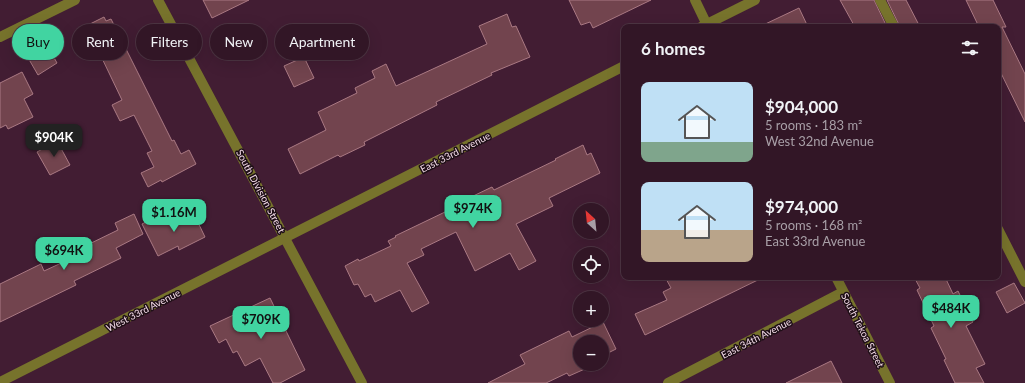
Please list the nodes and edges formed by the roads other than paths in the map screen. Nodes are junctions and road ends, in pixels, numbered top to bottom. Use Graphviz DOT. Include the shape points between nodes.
graph roads {
  1 [pos="75,0"];
  2 [pos="158,0"];
  3 [pos="695,0"];
  4 [pos="754,0"];
  5 [pos="880,0"];
  6 [pos="704,24"];
  7 [pos="709,24"];
  8 [pos="892,24"];
  9 [pos="0,37"];
  10 [pos="621,68"];
  11 [pos="1001,235"];
  12 [pos="286,238"];
  13 [pos="838,280"];
  14 [pos="1025,282"];
  15 [pos="844,292"];
  16 [pos="19,378"];
  17 [pos="0,382"];
  18 [pos="362,383"];
  19 [pos="668,383"];
  20 [pos="890,383"];
  1 -- 9 [label="street"];
  2 -- 12 [label="street, South Division Street"];
  3 -- 6 [label="street"];
  4 -- 7 [label="street"];
  5 -- 8 [label="street"];
  10 -- 12 [label="street, East 33rd Avenue"];
  11 -- 14 [label="street"];
  12 -- 16 [label="street, West 33rd Avenue"];
  12 -- 18 [label="street, South Division Street"];
  13 -- 15 [label="street, South Tekoa Street"];
  15 -- 19 [label="street, East 34th Avenue"];
  15 -- 20 [label="street, South Tekoa Street"];
  16 -- 17 [label="street, West 33rd Avenue"];
}
